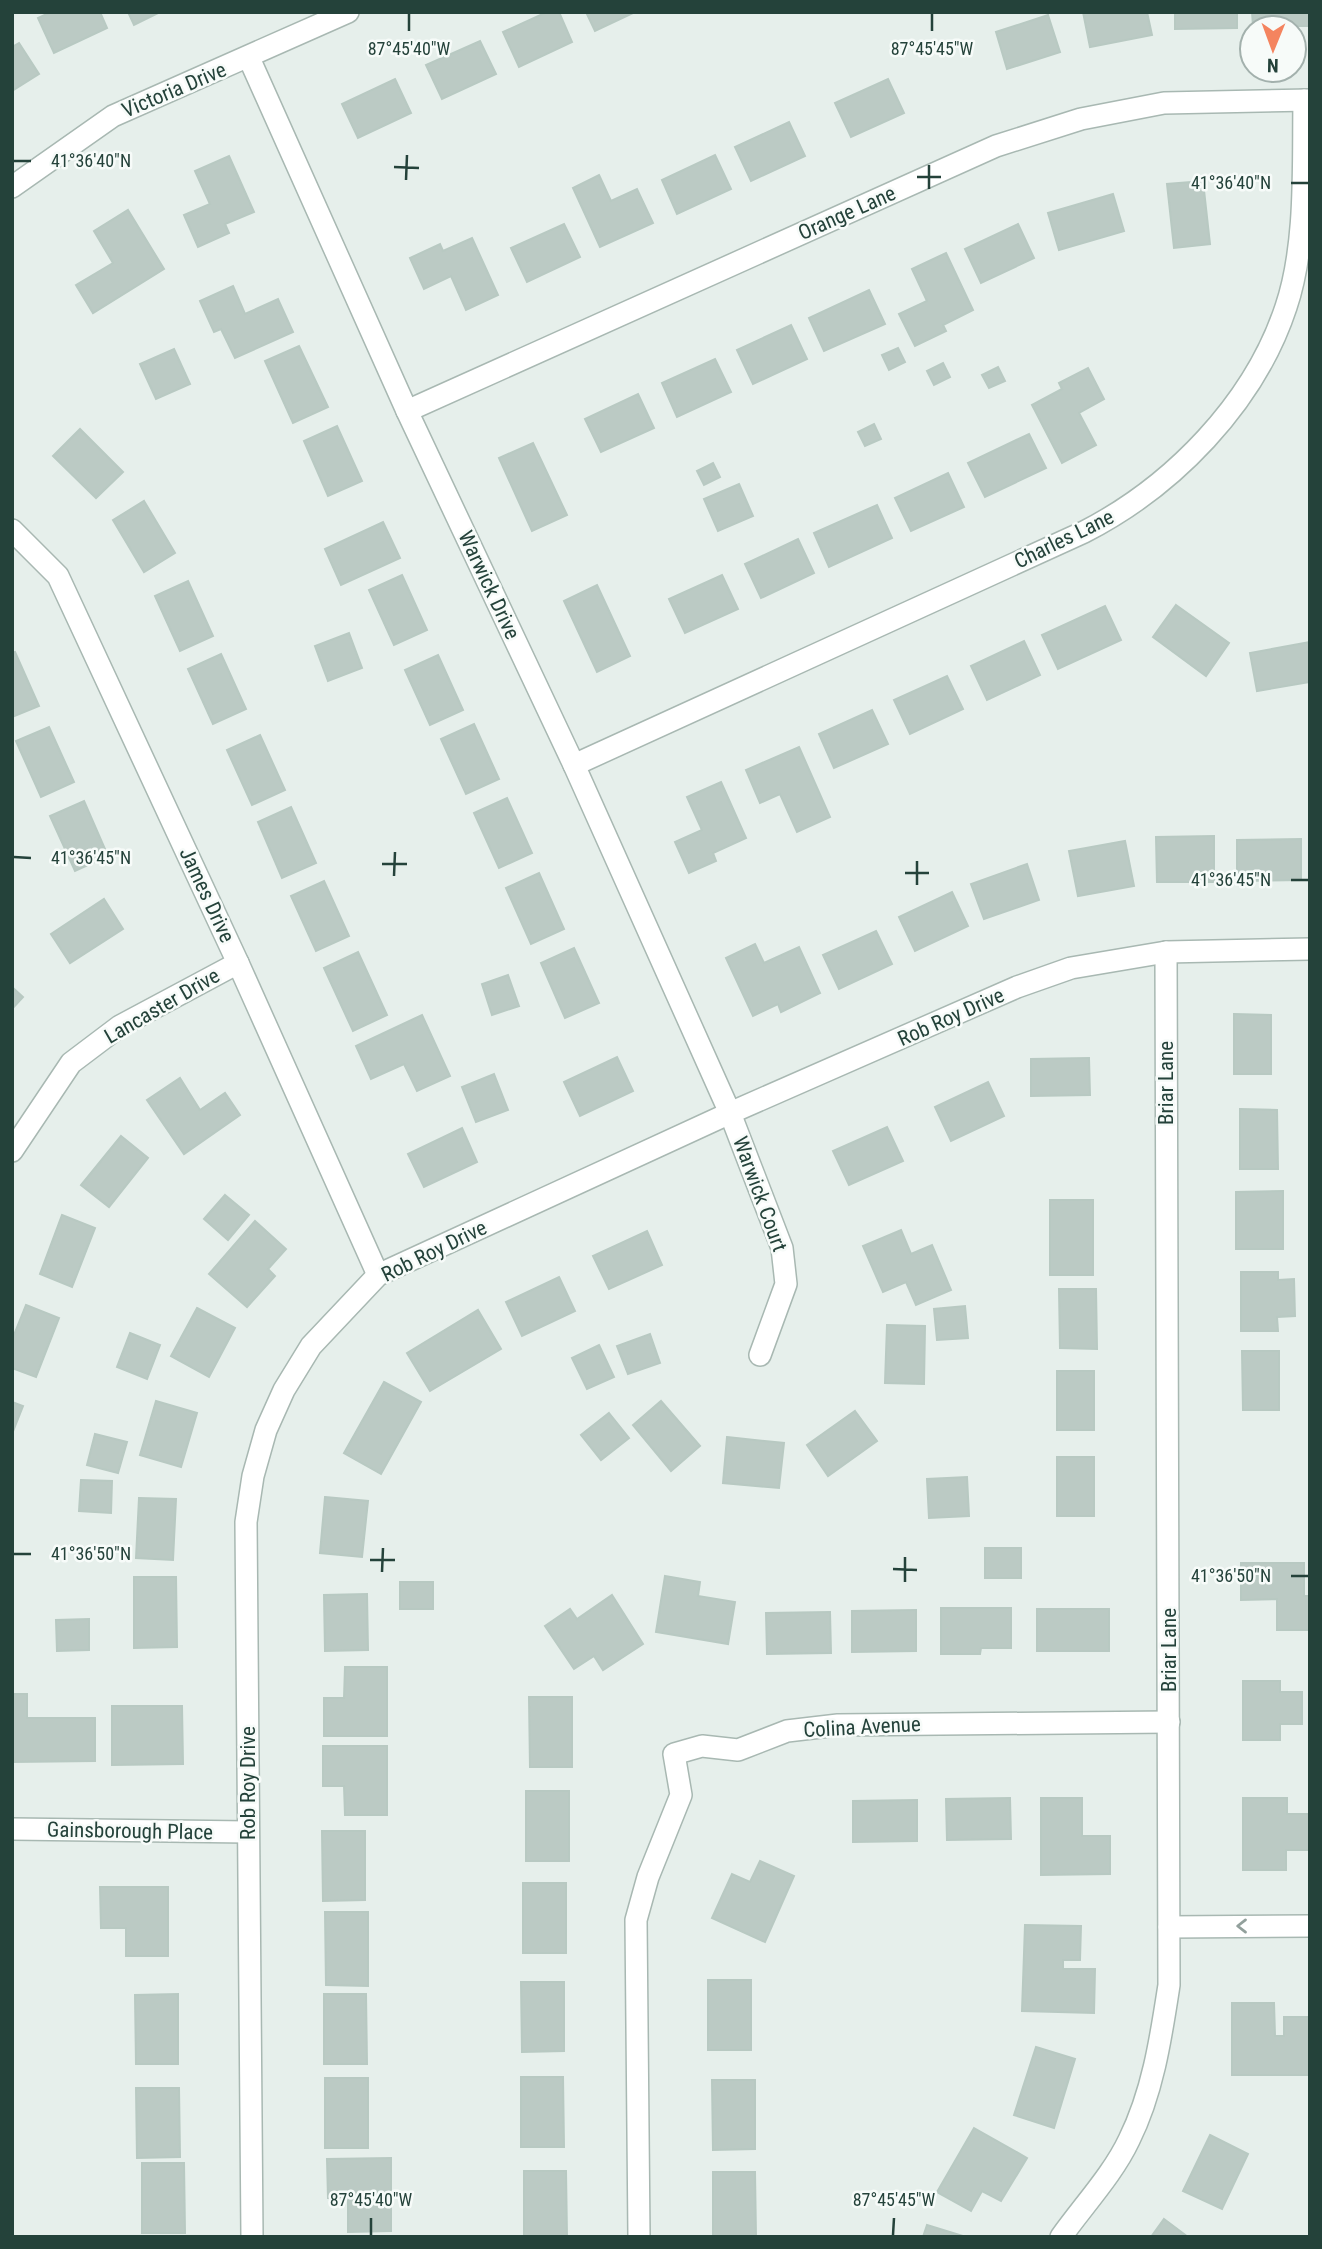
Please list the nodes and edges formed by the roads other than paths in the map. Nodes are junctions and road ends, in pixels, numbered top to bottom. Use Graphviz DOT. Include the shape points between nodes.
graph roads {
  1 [pos="348,12"];
  2 [pos="248,58"];
  3 [pos="1307,100"];
  4 [pos="12,187"];
  5 [pos="407,411"];
  6 [pos="12,530"];
  7 [pos="574,765"];
  8 [pos="1310,949"];
  9 [pos="1166,952"];
  10 [pos="238,963"];
  11 [pos="730,1113"];
  12 [pos="12,1150"];
  13 [pos="378,1275"];
  14 [pos="760,1355"];
  15 [pos="1169,1722"];
  16 [pos="12,1829"];
  17 [pos="248,1832"];
  18 [pos="1310,1926"];
  19 [pos="1169,1927"];
  20 [pos="252,2237"];
  21 [pos="639,2237"];
  22 [pos="1061,2237"];
  1 -- 2 [label="street, Victoria Drive"];
  2 -- 4 [label="street, Victoria Drive" via="113,116"];
  2 -- 5 [label="street, Warwick Drive"];
  3 -- 5 [label="street, Orange Lane" via="1164,103 1082,119 996,146"];
  3 -- 7 [label="street, Charles Lane" via="1297,253 1287,307 1261,365 1214,430 1174,474 1084,533"];
  5 -- 7 [label="street, Warwick Drive"];
  6 -- 10 [label="street, James Drive" via="58,576"];
  7 -- 11 [label="street, Warwick Drive"];
  8 -- 9 [label="street, Rob Roy Drive"];
  9 -- 11 [label="street, Rob Roy Drive" via="1071,968 1017,987"];
  9 -- 15 [label="street, Briar Lane"];
  10 -- 12 [label="street, Lancaster Drive" via="120,1026 71,1063"];
  10 -- 13 [label="street, James Drive"];
  11 -- 13 [label="street, Rob Roy Drive"];
  11 -- 14 [label="street, Warwick Court" via="782,1248 786,1284"];
  13 -- 17 [label="street, Rob Roy Drive" via="312,1346 284,1390 253,1476 246,1522"];
  15 -- 19 [label="street, Briar Lane"];
  15 -- 21 [label="street, Colina Avenue" via="838,1725 787,1731 738,1751 702,1746 674,1754 681,1795 636,1920"];
  16 -- 17 [label="street, Gainsborough Place"];
  17 -- 20 [label="street, Rob Roy Drive"];
  18 -- 19 [label="street, one-way"];
  19 -- 22 [label="street, Briar Lane" via="1162,2035 1148,2092 1129,2142"];
}
